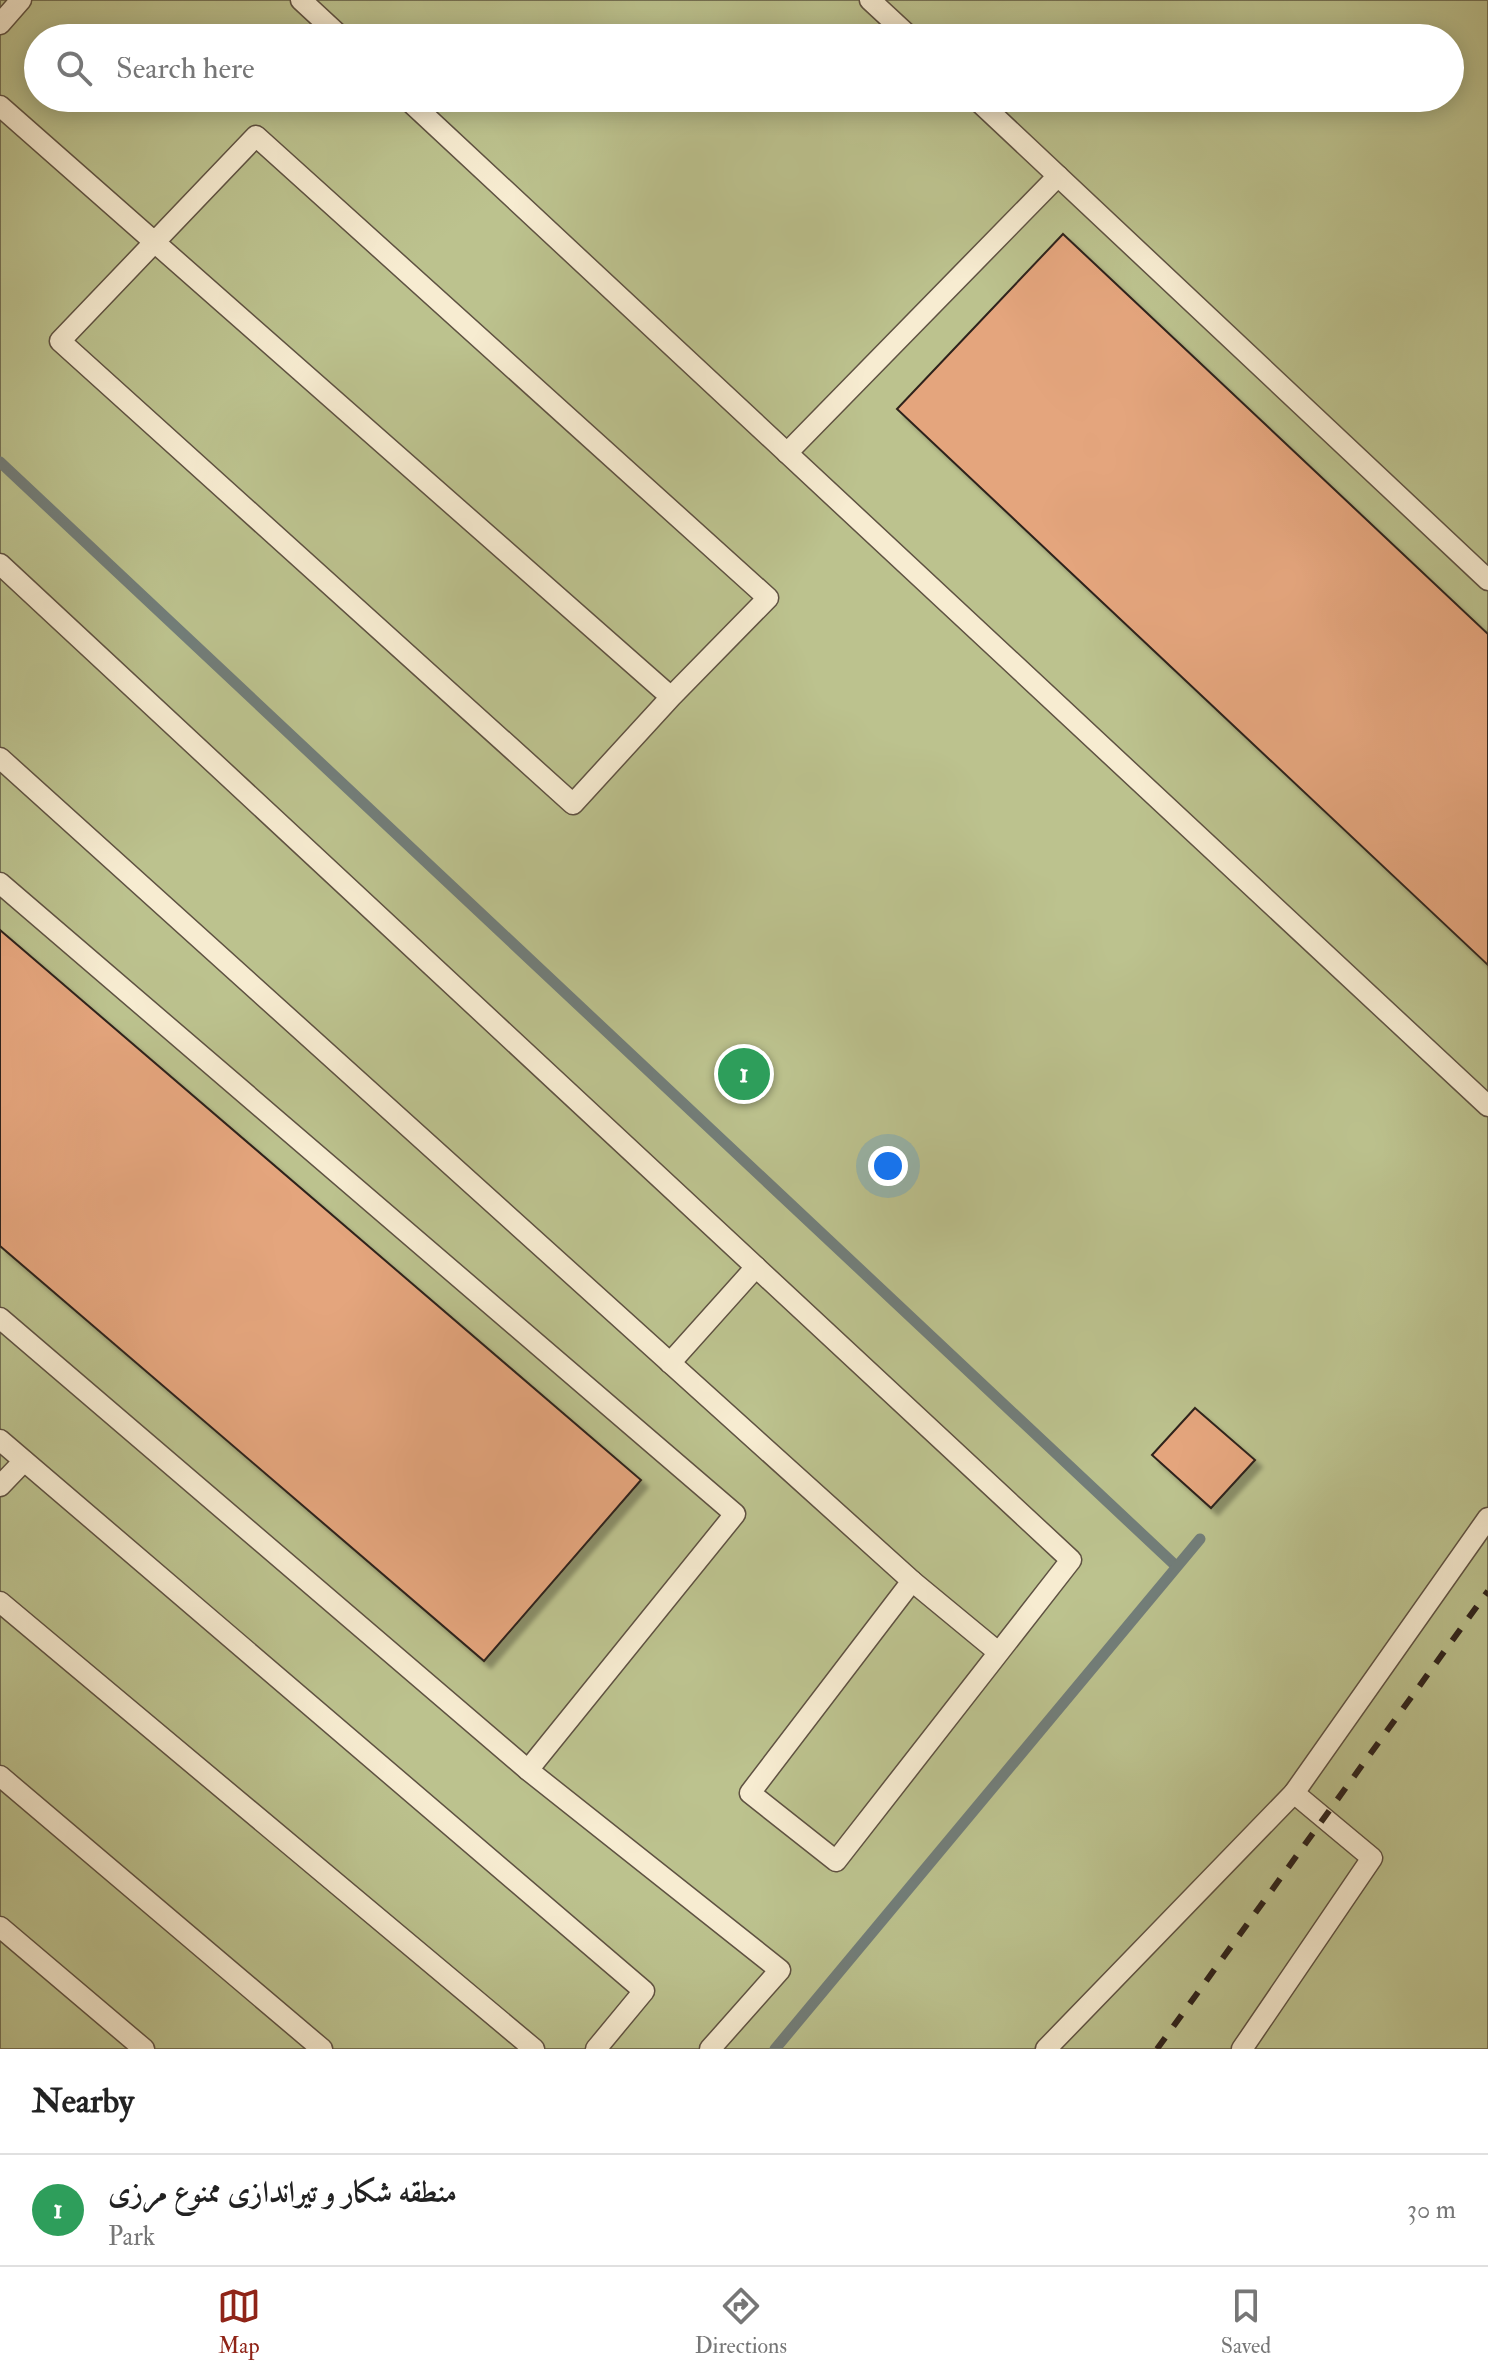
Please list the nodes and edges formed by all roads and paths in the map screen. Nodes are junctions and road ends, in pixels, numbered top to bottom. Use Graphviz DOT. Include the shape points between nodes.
graph roads {
  1 [pos="21,0"];
  2 [pos="301,0"];
  3 [pos="870,0"];
  4 [pos="0,24"];
  5 [pos="327,24"];
  6 [pos="896,24"];
  7 [pos="0,106"];
  8 [pos="421,112"];
  9 [pos="990,112"];
  10 [pos="1058,176"];
  11 [pos="155,242"];
  12 [pos="787,453"];
  13 [pos="0,564"];
  14 [pos="1488,580"];
  15 [pos="671,697"];
  16 [pos="0,758"];
  17 [pos="0,883"];
  18 [pos="1488,1106"];
  19 [pos="756,1267"];
  20 [pos="0,1318"];
  21 [pos="670,1363"];
  22 [pos="0,1440"];
  23 [pos="24,1461"];
  24 [pos="0,1486"];
  25 [pos="1488,1518"];
  26 [pos="912,1581"];
  27 [pos="0,1602"];
  28 [pos="998,1652"];
  29 [pos="528,1770"];
  30 [pos="0,1776"];
  31 [pos="1294,1793"];
  32 [pos="0,1927"];
  33 [pos="144,2049"];
  34 [pos="322,2049"];
  35 [pos="534,2049"];
  36 [pos="596,2049"];
  37 [pos="710,2049"];
  38 [pos="1046,2049"];
  39 [pos="1242,2049"];
  1 -- 4 [label="lane"];
  2 -- 5 [label="lane"];
  3 -- 6 [label="lane"];
  7 -- 11 [label="lane"];
  8 -- 12 [label="lane"];
  9 -- 10 [label="lane"];
  10 -- 12 [label="lane"];
  10 -- 14 [label="lane"];
  11 -- 15 [label="lane"];
  11 -- 15 [label="lane" via="60,341 573,804"];
  11 -- 15 [label="lane" via="256,136 768,598"];
  12 -- 18 [label="lane"];
  13 -- 19 [label="lane"];
  16 -- 21 [label="lane"];
  17 -- 29 [label="lane" via="735,1514"];
  19 -- 21 [label="lane"];
  19 -- 28 [label="lane" via="1071,1560"];
  20 -- 29 [label="lane"];
  21 -- 26 [label="lane"];
  22 -- 23 [label="lane"];
  23 -- 24 [label="lane"];
  23 -- 36 [label="lane" via="644,1991"];
  25 -- 31 [label="lane"];
  26 -- 28 [label="lane"];
  26 -- 28 [label="lane" via="750,1793 836,1861"];
  27 -- 35 [label="lane"];
  29 -- 37 [label="lane" via="780,1970"];
  30 -- 34 [label="lane"];
  31 -- 38 [label="lane"];
  31 -- 39 [label="lane" via="1372,1858"];
  32 -- 33 [label="lane"];
}
